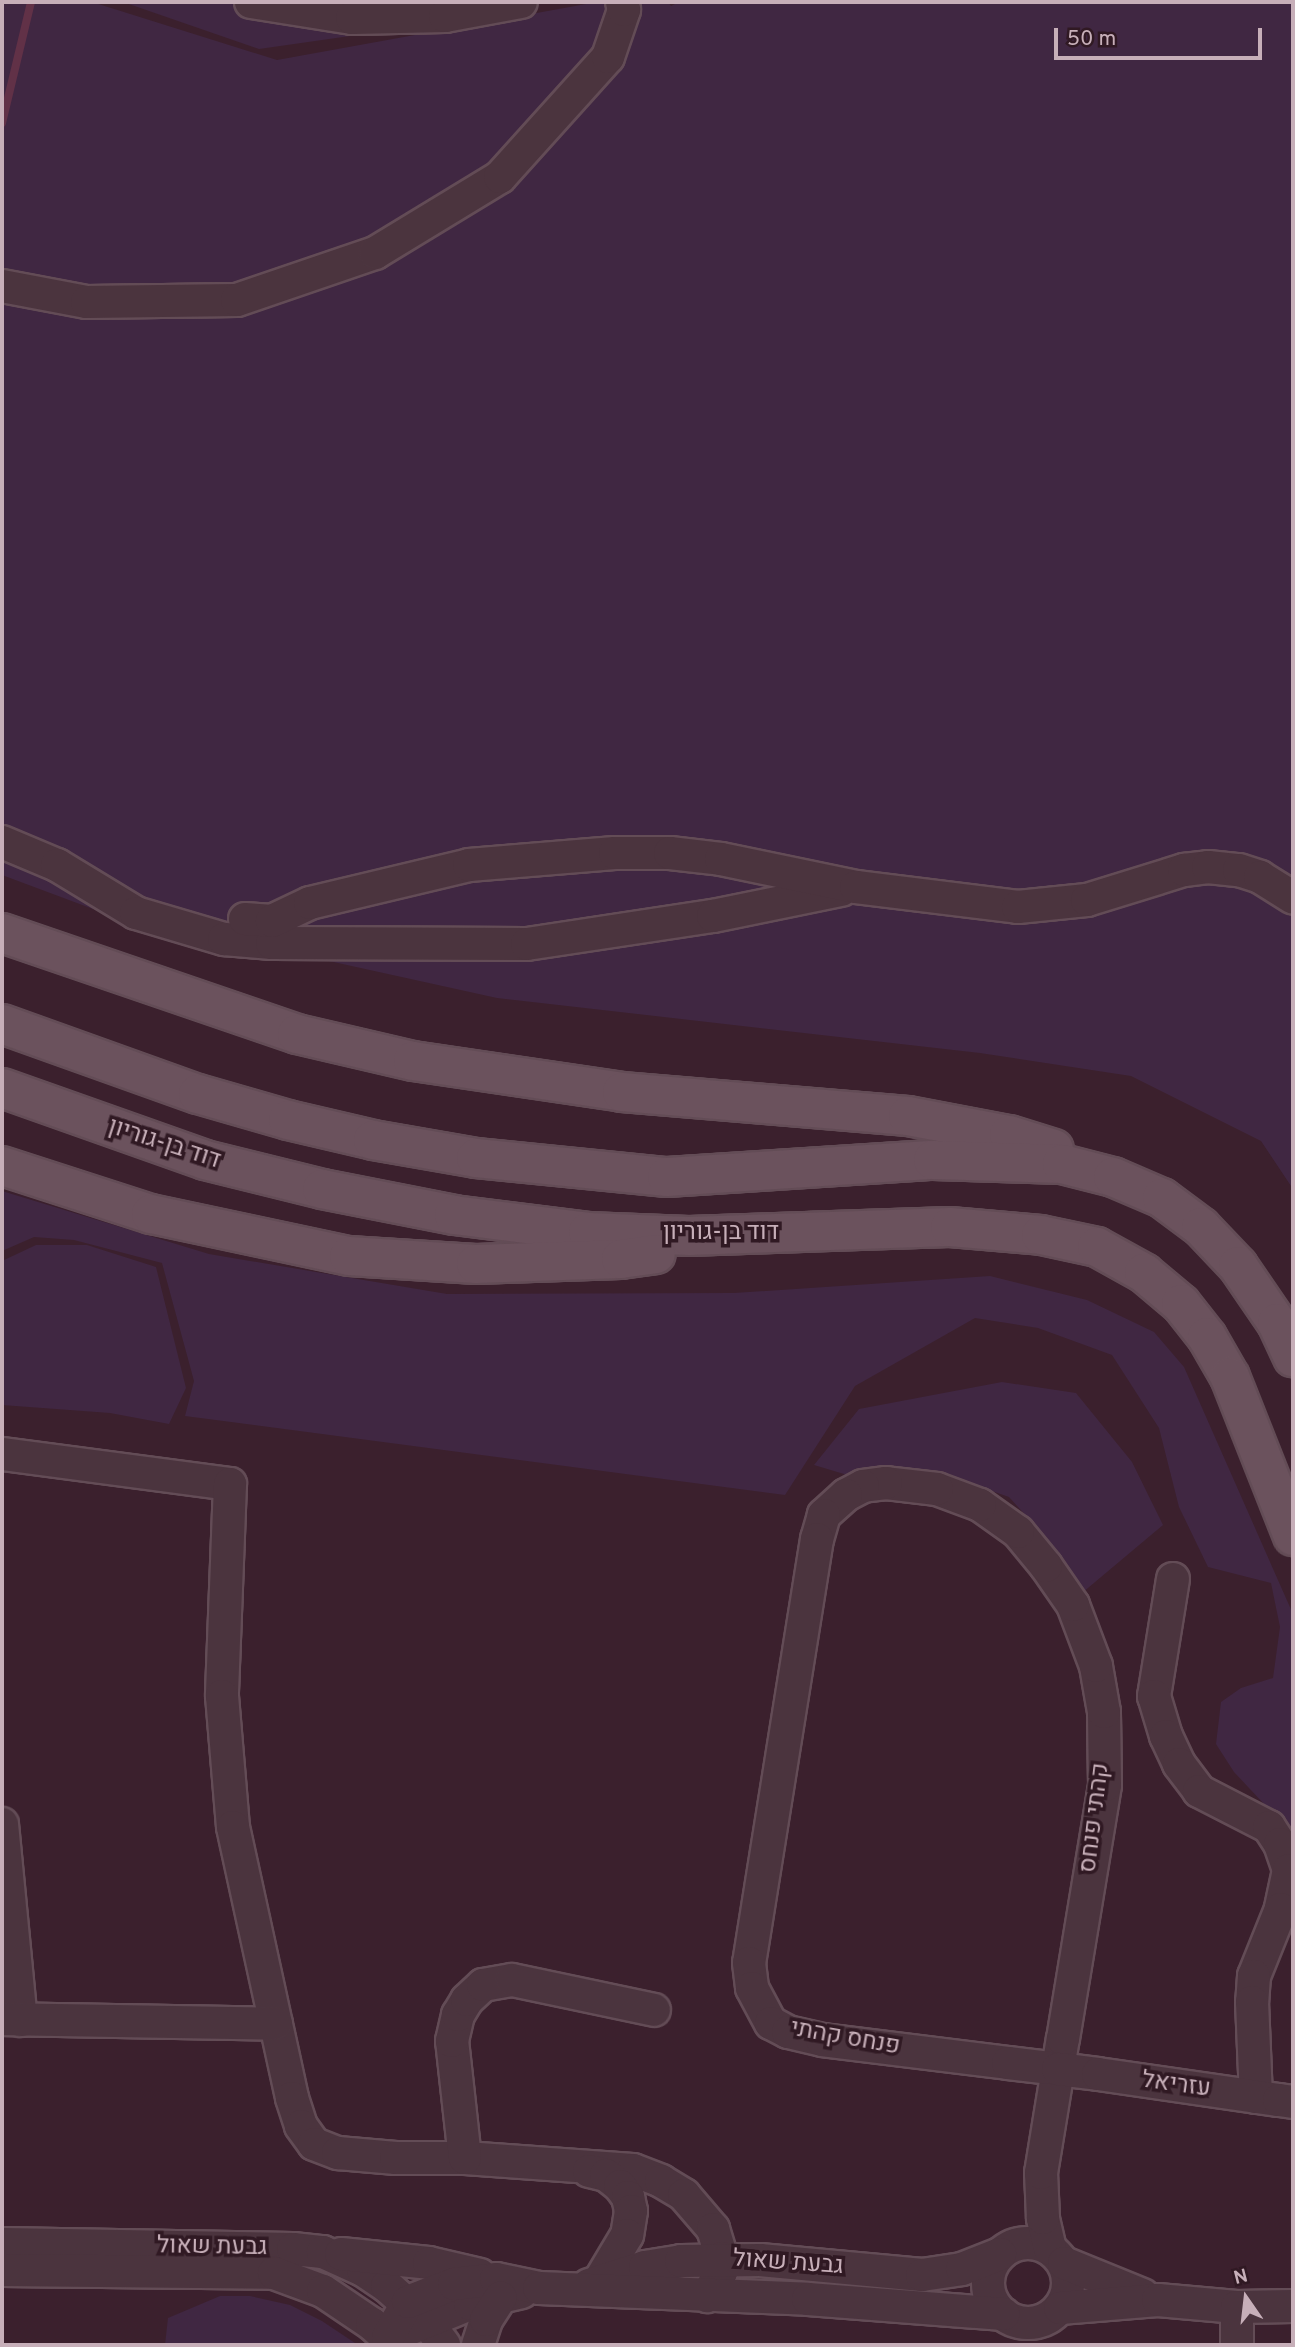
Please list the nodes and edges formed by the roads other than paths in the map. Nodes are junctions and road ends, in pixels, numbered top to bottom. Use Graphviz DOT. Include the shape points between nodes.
graph roads {
  1 [pos="251,2"];
  2 [pos="521,2"];
  3 [pos="622,2"];
  4 [pos="2,286"];
  5 [pos="2,842"];
  6 [pos="856,887"];
  7 [pos="1293,898"];
  8 [pos="245,919"];
  9 [pos="2,933"];
  10 [pos="2,1024"];
  11 [pos="2,1088"];
  12 [pos="2,1167"];
  13 [pos="1162,1198"];
  14 [pos="796,1234"];
  15 [pos="1293,1357"];
  16 [pos="2,1454"];
  17 [pos="1293,1536"];
  18 [pos="1173,1579"];
  19 [pos="777,1786"];
  20 [pos="2,1824"];
  21 [pos="654,2010"];
  22 [pos="11,2020"];
  23 [pos="276,2024"];
  24 [pos="1058,2069"];
  25 [pos="1256,2097"];
  26 [pos="1293,2102"];
  27 [pos="465,2158"];
  28 [pos="572,2167"];
  29 [pos="1041,2173"];
  30 [pos="2,2244"];
  31 [pos="1004,2251"];
  32 [pos="323,2252"];
  33 [pos="1057,2256"];
  34 [pos="722,2258"];
  35 [pos="846,2268"];
  36 [pos="2,2270"];
  37 [pos="588,2286"];
  38 [pos="499,2288"];
  39 [pos="707,2296"];
  40 [pos="808,2299"];
  41 [pos="1158,2300"];
  42 [pos="1237,2306"];
  43 [pos="1293,2306"];
  44 [pos="1060,2308"];
  45 [pos="426,2323"];
  46 [pos="1021,2328"];
  47 [pos="392,2341"];
  48 [pos="478,2345"];
  49 [pos="1237,2345"];
  1 -- 2 [label="street" via="352,18 444,16"];
  3 -- 4 [label="street" via="624,10 608,57 500,177 375,253 237,300 87,302"];
  5 -- 6 [label="street" via="57,865 136,914 224,939 272,943 527,944 713,916"];
  6 -- 7 [label="street" via="1041,906 1087,900 1208,867 1260,877"];
  6 -- 8 [label="street" via="670,853 560,855 469,865 310,903 272,921"];
  9 -- 13 [label="main road" via="296,1034 413,1061 552,1084 958,1124 1058,1150"];
  10 -- 13 [label="main road" via="198,1094 288,1120 476,1158 667,1177 933,1160 1025,1161 1062,1164 1113,1177"];
  11 -- 14 [label="main road, דוד בן-גוריון" via="205,1160 454,1215 588,1232"];
  12 -- 14 [label="main road" via="151,1214 349,1256 475,1264 621,1259"];
  13 -- 15 [label="main road" via="1201,1227 1238,1266 1277,1323"];
  14 -- 17 [label="main road, דוד בן-גוריון" via="950,1227 1041,1235 1097,1247 1144,1273 1181,1304 1230,1377"];
  16 -- 23 [label="street" via="230,1484 222,1696 233,1827"];
  18 -- 25 [label="street" via="1154,1696 1166,1737 1199,1791 1269,1827 1289,1870 1281,1909 1254,1976"];
  19 -- 24 [label="street, פנחס קהתי" via="749,1963 752,1988 771,2023 822,2040"];
  19 -- 24 [label="street, קהתי פנחס" via="824,1516 846,1495 863,1486 886,1483 937,1489 980,1504 1018,1532 1073,1605 1096,1666 1104,1712 1105,1785"];
  20 -- 22 [label="street"];
  21 -- 27 [label="street" via="512,1980 483,1985 458,2015 452,2041"];
  22 -- 23 [label="street"];
  23 -- 27 [label="street" via="292,2098 301,2126 314,2144 338,2153"];
  24 -- 25 [label="street, עזריאל"];
  24 -- 29 [label="street"];
  25 -- 26 [label="street, עזריאל"];
  27 -- 28 [label="street"];
  28 -- 34 [label="street" via="633,2170 661,2181 701,2212 713,2229"];
  28 -- 37 [label="street" via="606,2175 628,2197 627,2235"];
  29 -- 31 [label="street" via="1027,2214"];
  29 -- 33 [label="street" via="1043,2218"];
  30 -- 32 [label="street, גבעת שאול"];
  31 -- 33 [label="street" via="1030,2242"];
  31 -- 35 [label="street, גבעת שאול" via="945,2273"];
  31 -- 46 [label="street" via="990,2268 987,2284 992,2301"];
  32 -- 38 [label="street" via="429,2263"];
  32 -- 45 [label="street, גבעת שאול" via="363,2270"];
  33 -- 41 [label="street" via="1095,2278"];
  33 -- 44 [label="street" via="1069,2286"];
  34 -- 35 [label="street, גבעת שאול"];
  34 -- 37 [label="street, גבעת שאול" via="645,2267"];
  34 -- 39 [label="street" via="721,2272"];
  35 -- 40 [label="street" via="821,2277 809,2290"];
  36 -- 47 [label="street, גבעת שאול" via="274,2273 323,2291"];
  37 -- 38 [label="street, גבעת שאול"];
  37 -- 39 [label="street, גבעת שאול"];
  38 -- 45 [label="street, גבעת שאול"];
  38 -- 48 [label="street"];
  39 -- 40 [label="street, גבעת שאול"];
  40 -- 46 [label="street, גבעת שאול"];
  41 -- 42 [label="street"];
  41 -- 44 [label="street"];
  42 -- 43 [label="street"];
  42 -- 49 [label="street"];
  44 -- 46 [label="street"];
  45 -- 47 [label="street, גבעת שאול"];
}
